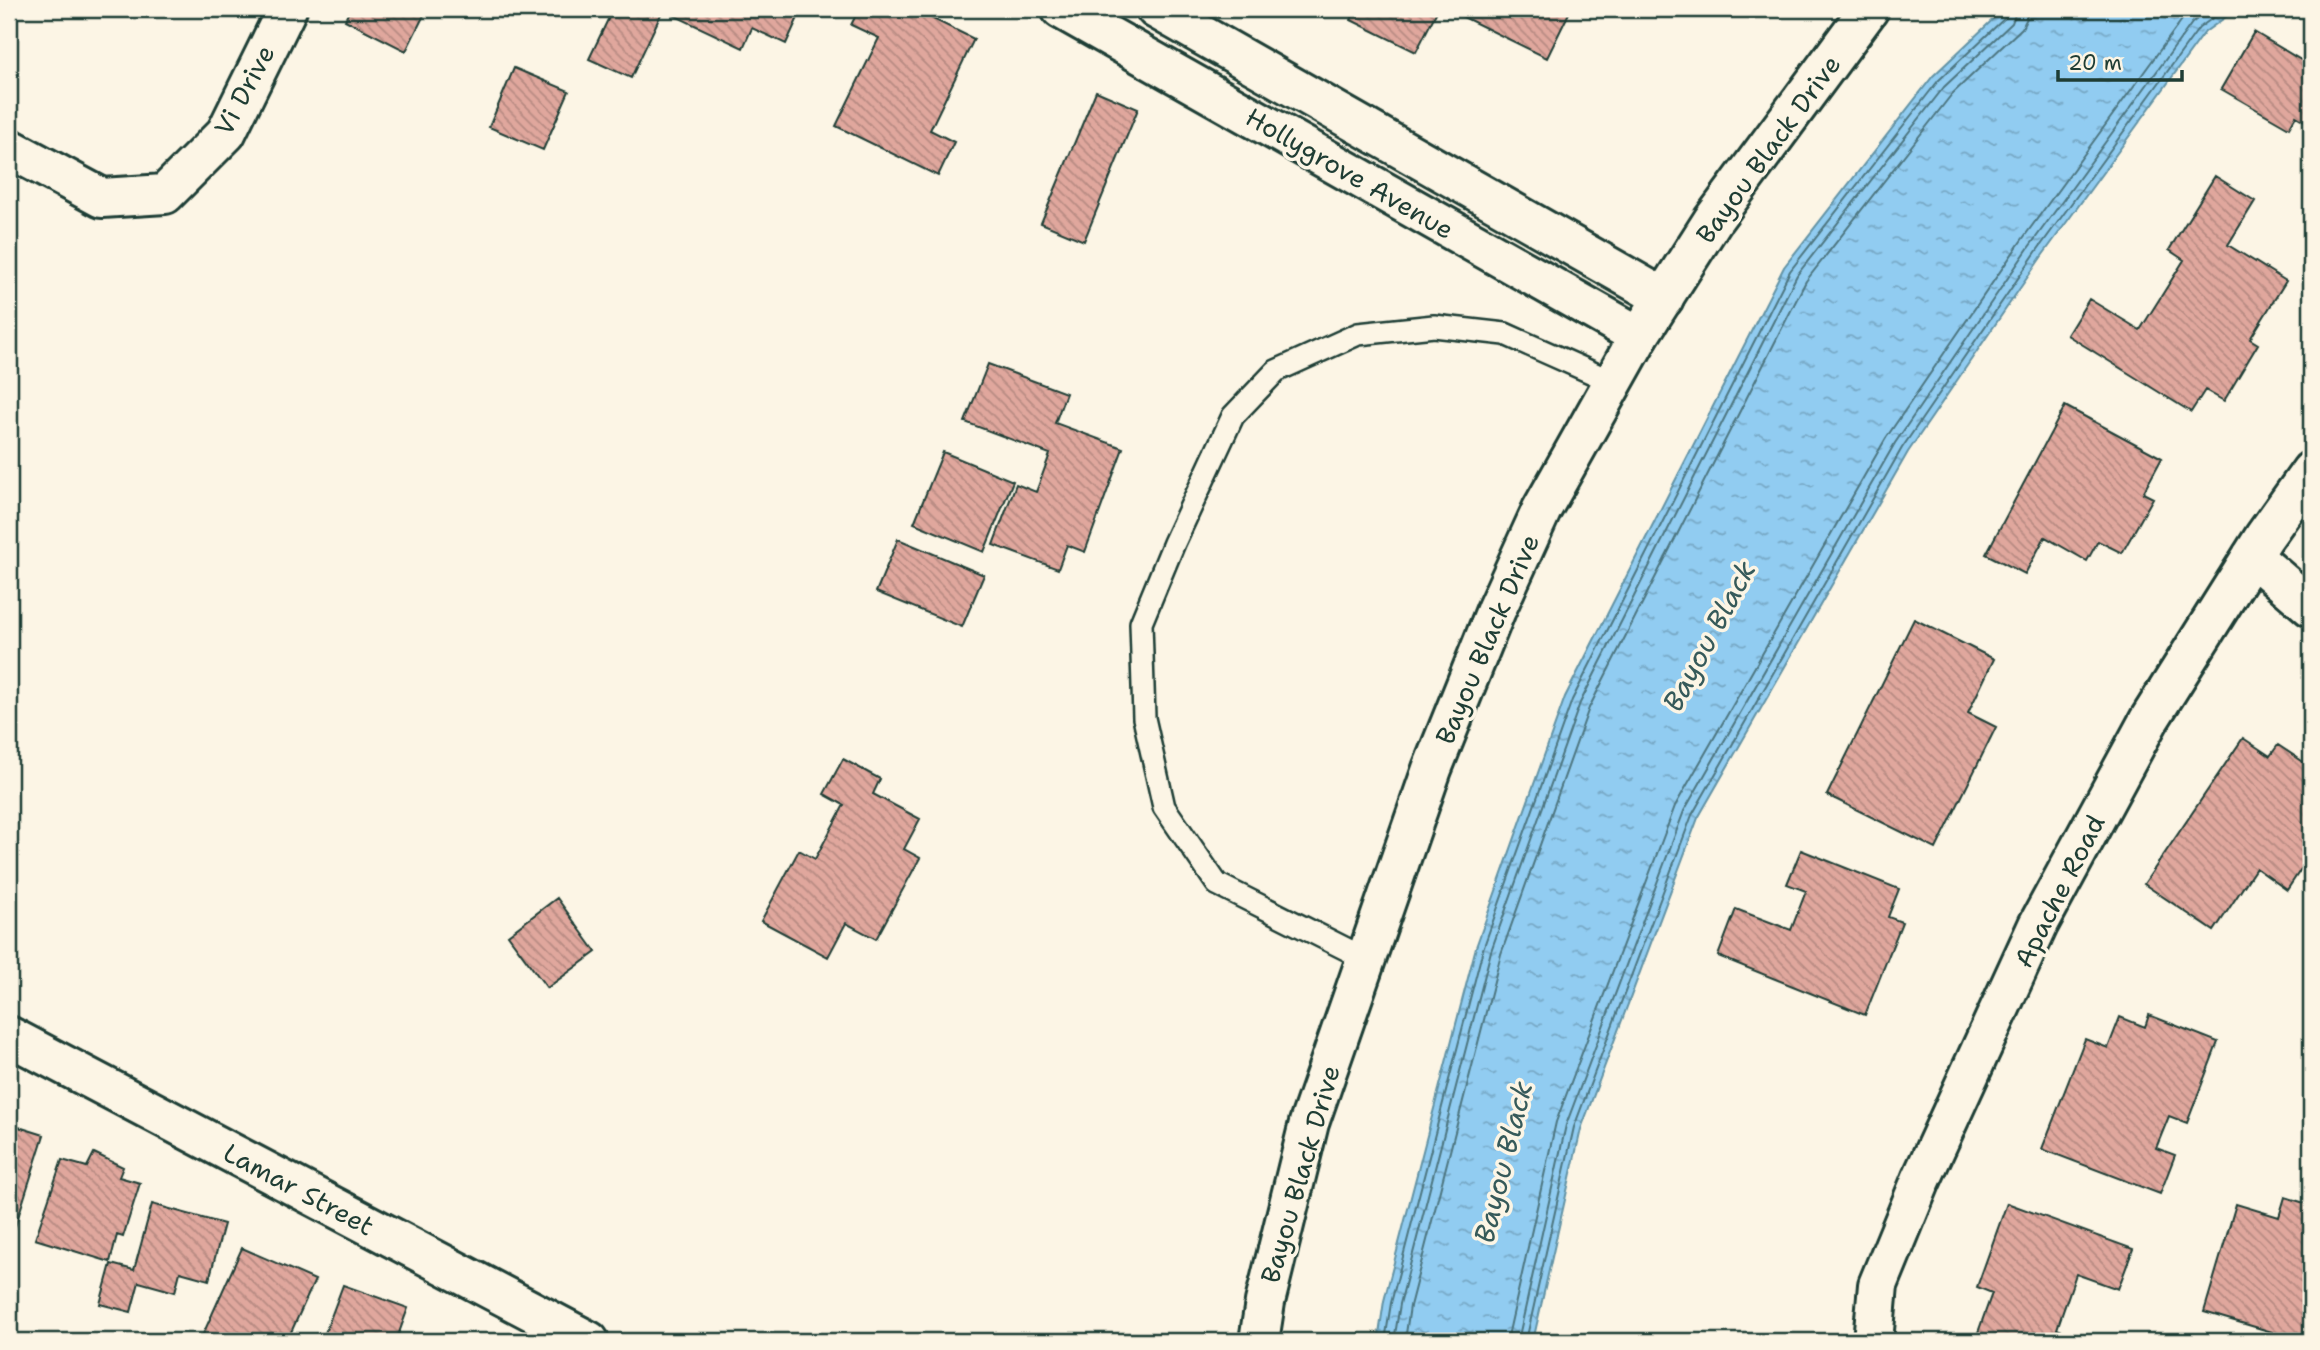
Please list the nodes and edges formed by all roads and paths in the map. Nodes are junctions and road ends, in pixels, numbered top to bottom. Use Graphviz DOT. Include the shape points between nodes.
graph roads {
  1 [pos="287,9"];
  2 [pos="1061,9"];
  3 [pos="1156,9"];
  4 [pos="1869,9"];
  5 [pos="9,148"];
  6 [pos="1664,298"];
  7 [pos="1639,336"];
  8 [pos="1613,382"];
  9 [pos="2311,471"];
  10 [pos="2252,556"];
  11 [pos="2311,607"];
  12 [pos="1366,959"];
  13 [pos="9,1036"];
  14 [pos="589,1341"];
  15 [pos="1259,1341"];
  16 [pos="1873,1341"];
  1 -- 5 [label="street, Vi Drive" via="226,133 165,194 102,198"];
  2 -- 7 [label="street, Hollygrove Avenue"];
  3 -- 6 [label="street, Hollygrove Avenue"];
  4 -- 6 [label="street, Bayou Black Drive" via="1713,220"];
  6 -- 7 [label="street, Bayou Black Drive"];
  7 -- 8 [label="street, Bayou Black Drive"];
  8 -- 12 [label="street, Bayou Black Drive" via="1542,509 1496,610 1432,769"];
  8 -- 12 [label="lane" via="1506,334 1434,326 1358,334 1276,371 1233,416 1174,542 1141,623 1144,718 1164,807 1217,884"];
  9 -- 10 [label="street, Apache Road"];
  10 -- 11 [label="street"];
  10 -- 16 [label="street, Apache Road" via="2149,720 2038,925 1878,1285"];
  12 -- 15 [label="street, Bayou Black Drive" via="1309,1123"];
  13 -- 14 [label="street, Lamar Street"];
}
